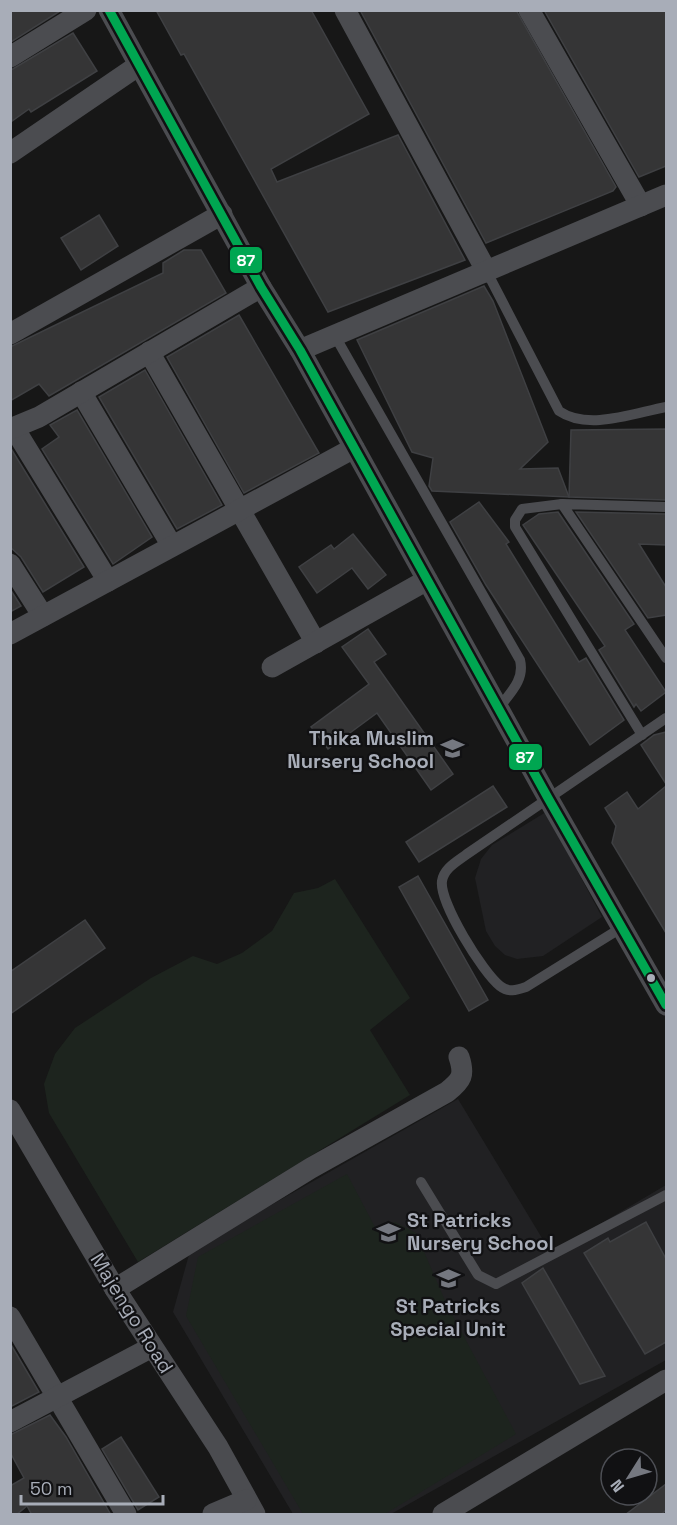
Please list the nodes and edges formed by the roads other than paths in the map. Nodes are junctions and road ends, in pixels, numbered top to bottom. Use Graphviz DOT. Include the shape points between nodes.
graph roads {
  1 [pos="86,10"];
  2 [pos="109,10"];
  3 [pos="345,10"];
  4 [pos="529,10"];
  5 [pos="10,57"];
  6 [pos="139,65"];
  7 [pos="10,153"];
  8 [pos="666,195"];
  9 [pos="641,206"];
  10 [pos="222,214"];
  11 [pos="487,272"];
  12 [pos="261,287"];
  13 [pos="10,334"];
  14 [pos="335,336"];
  15 [pos="300,351"];
  16 [pos="149,352"];
  17 [pos="81,392"];
  18 [pos="666,407"];
  19 [pos="12,429"];
  20 [pos="354,448"];
  21 [pos="562,504"];
  22 [pos="666,507"];
  23 [pos="241,509"];
  24 [pos="172,546"];
  25 [pos="10,564"];
  26 [pos="428,580"];
  27 [pos="108,581"];
  28 [pos="43,616"];
  29 [pos="10,634"];
  30 [pos="316,642"];
  31 [pos="665,654"];
  32 [pos="272,668"];
  33 [pos="498,709"];
  34 [pos="666,718"];
  35 [pos="642,735"];
  36 [pos="548,798"];
  37 [pos="621,928"];
  38 [pos="666,1005"];
  39 [pos="459,1057"];
  40 [pos="10,1110"];
  41 [pos="421,1182"];
  42 [pos="666,1195"];
  43 [pos="115,1289"];
  44 [pos="10,1317"];
  45 [pos="152,1347"];
  46 [pos="666,1380"];
  47 [pos="57,1396"];
  48 [pos="10,1422"];
  49 [pos="250,1507"];
  50 [pos="126,1515"];
  51 [pos="213,1515"];
  52 [pos="443,1515"];
  1 -- 5 [label="street"];
  2 -- 6 [label="street"];
  3 -- 11 [label="street"];
  4 -- 9 [label="street"];
  6 -- 7 [label="street"];
  6 -- 10 [label="street"];
  8 -- 9 [label="street"];
  9 -- 11 [label="street"];
  10 -- 12 [label="street"];
  10 -- 13 [label="street"];
  11 -- 14 [label="street"];
  11 -- 18 [label="lane" via="559,411 568,418 598,421"];
  12 -- 15 [label="street"];
  12 -- 16 [label="street"];
  14 -- 15 [label="street"];
  14 -- 33 [label="lane" via="520,660 520,679"];
  15 -- 20 [label="street"];
  16 -- 17 [label="street"];
  16 -- 23 [label="street"];
  17 -- 19 [label="street"];
  17 -- 24 [label="street"];
  19 -- 27 [label="street"];
  20 -- 23 [label="street"];
  20 -- 26 [label="street"];
  21 -- 22 [label="lane"];
  21 -- 31 [label="lane"];
  21 -- 35 [label="lane" via="522,509 515,527"];
  23 -- 24 [label="street"];
  23 -- 30 [label="street"];
  24 -- 27 [label="street"];
  25 -- 28 [label="street"];
  26 -- 30 [label="street"];
  26 -- 33 [label="street"];
  27 -- 28 [label="street"];
  28 -- 29 [label="street"];
  30 -- 32 [label="street"];
  33 -- 36 [label="street"];
  34 -- 35 [label="lane"];
  35 -- 36 [label="lane"];
  36 -- 37 [label="street"];
  36 -- 37 [label="lane" via="446,871 442,883 448,907 483,967 500,987 513,991 526,987"];
  37 -- 38 [label="street"];
  39 -- 43 [label="street" via="462,1078 447,1092 311,1168"];
  40 -- 43 [label="street, Majengo Road"];
  41 -- 42 [label="lane" via="478,1275 496,1284"];
  43 -- 45 [label="street, Majengo Road"];
  44 -- 47 [label="street"];
  45 -- 47 [label="street"];
  45 -- 49 [label="street, Majengo Road" via="218,1447"];
  46 -- 52 [label="street"];
  47 -- 48 [label="street"];
  47 -- 50 [label="street"];
  49 -- 51 [label="street"];
}
